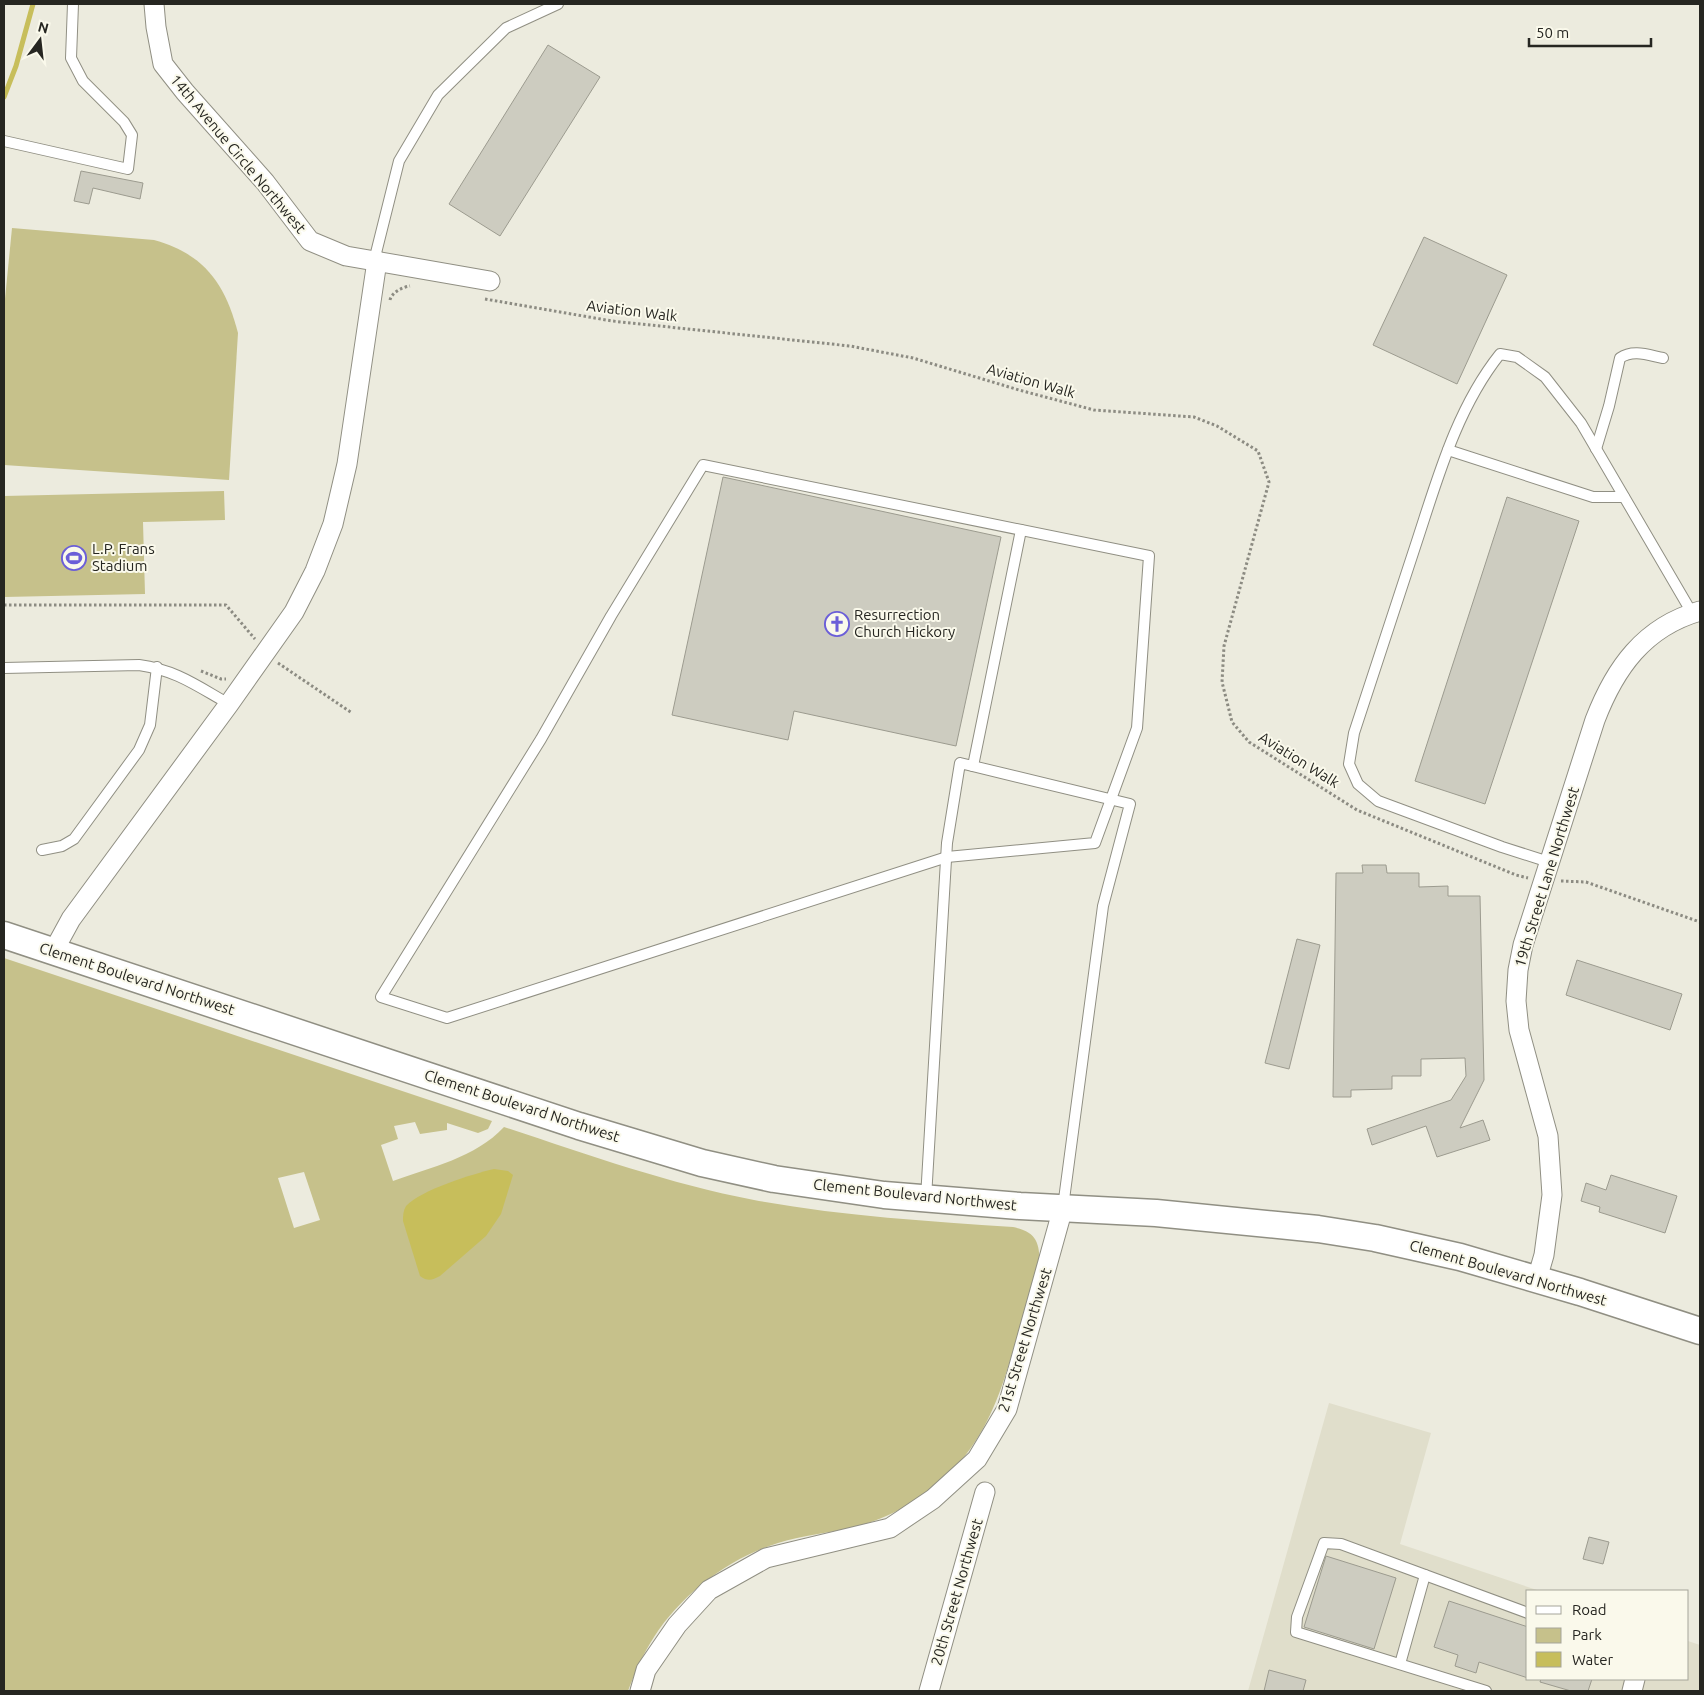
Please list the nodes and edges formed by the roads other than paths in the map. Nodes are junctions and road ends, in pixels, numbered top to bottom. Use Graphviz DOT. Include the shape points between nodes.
graph roads {
  1 [pos="73,4"];
  2 [pos="154,4"];
  3 [pos="558,4"];
  4 [pos="4,141"];
  5 [pos="376,261"];
  6 [pos="490,282"];
  7 [pos="1663,358"];
  8 [pos="1596,449"];
  9 [pos="1448,450"];
  10 [pos="1624,497"];
  11 [pos="1021,530"];
  12 [pos="1696,612"];
  13 [pos="157,667"];
  14 [pos="4,668"];
  15 [pos="229,704"];
  16 [pos="974,766"];
  17 [pos="1111,799"];
  18 [pos="42,850"];
  19 [pos="947,857"];
  20 [pos="1550,862"];
  21 [pos="4,935"];
  22 [pos="53,952"];
  23 [pos="926,1199"];
  24 [pos="1063,1208"];
  25 [pos="1537,1279"];
  26 [pos="1700,1331"];
  27 [pos="985,1492"];
  28 [pos="1425,1576"];
  29 [pos="1526,1612"];
  30 [pos="1400,1664"];
  31 [pos="640,1691"];
  32 [pos="930,1691"];
  33 [pos="1486,1691"];
  1 -- 4 [label="lane" via="71,58 83,81 124,122 132,135 128,169"];
  2 -- 5 [label="street, 14th Avenue Circle Northwest" via="163,64 265,182 310,241 346,256"];
  3 -- 5 [label="lane" via="506,28 438,95 398,161"];
  5 -- 6 [label="street, 14th Avenue Circle Northwest"];
  5 -- 15 [label="street" via="346,464 333,524 315,571 294,612"];
  7 -- 8 [label="lane" via="1626,353 1620,358"];
  8 -- 9 [label="lane" via="1581,423 1545,377 1517,357 1500,354 1484,373"];
  8 -- 10 [label="lane"];
  9 -- 10 [label="lane" via="1593,497"];
  9 -- 20 [label="lane" via="1354,734 1349,764 1358,784 1378,801"];
  10 -- 12 [label="lane"];
  11 -- 16 [label="lane"];
  11 -- 17 [label="lane" via="1149,556 1137,728"];
  11 -- 19 [label="lane" via="703,465 541,739 381,997 447,1018"];
  12 -- 20 [label="street, 19th Street Lane Northwest" via="1651,636 1629,658 1606,691"];
  13 -- 14 [label="lane"];
  13 -- 15 [label="lane" via="183,677"];
  13 -- 18 [label="lane" via="150,725 139,750 74,839 62,846"];
  15 -- 22 [label="street" via="71,919"];
  16 -- 17 [label="lane"];
  16 -- 19 [label="lane" via="960,763"];
  17 -- 19 [label="lane" via="1095,843"];
  17 -- 24 [label="lane" via="1130,804 1103,906"];
  19 -- 23 [label="lane"];
  20 -- 25 [label="street, 19th Street Lane Northwest" via="1523,945 1516,1001 1519,1030 1548,1136 1552,1195 1544,1255"];
  21 -- 22 [label="street, Clement Boulevard Northwest"];
  22 -- 23 [label="street, Clement Boulevard Northwest" via="560,1120 702,1163 829,1188"];
  23 -- 24 [label="street, Clement Boulevard Northwest"];
  24 -- 25 [label="street, Clement Boulevard Northwest" via="1156,1212 1318,1228 1432,1250"];
  24 -- 31 [label="street, 21st Street Northwest" via="1007,1409 977,1459 933,1499 890,1528 766,1558 710,1590 676,1625 646,1670"];
  25 -- 26 [label="street, Clement Boulevard Northwest"];
  27 -- 32 [label="street, 20th Street Northwest"];
  28 -- 29 [label="lane"];
  28 -- 30 [label="lane"];
  28 -- 30 [label="lane" via="1341,1544 1324,1543 1297,1616 1296,1632"];
  30 -- 33 [label="lane"];
}
